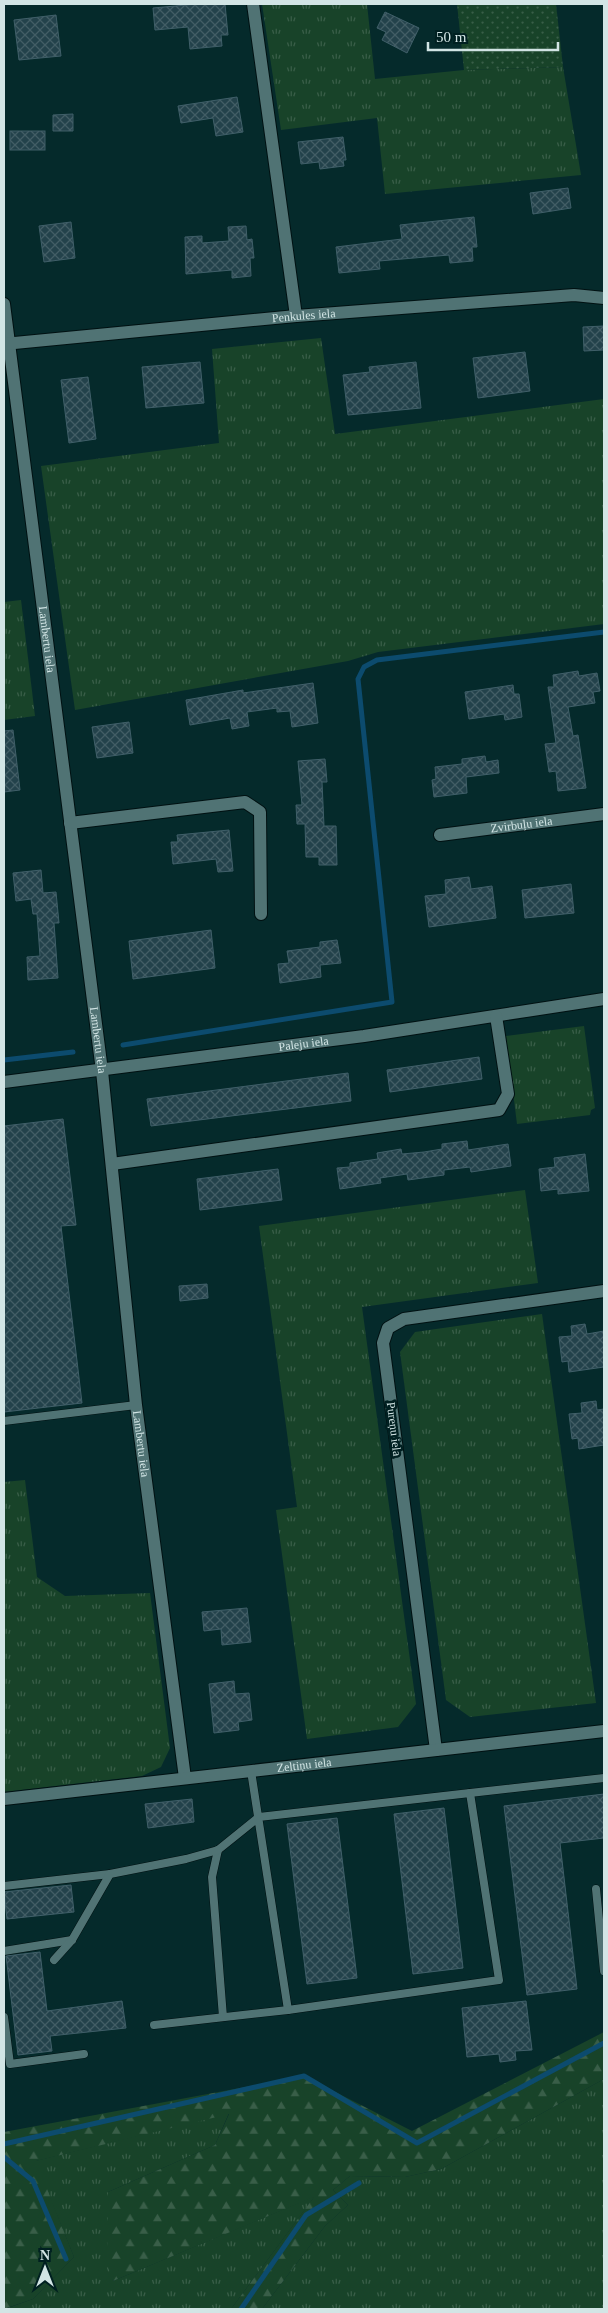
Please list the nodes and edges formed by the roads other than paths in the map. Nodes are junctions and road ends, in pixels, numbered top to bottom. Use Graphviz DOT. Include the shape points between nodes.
graph roads {
  1 [pos="252,4"];
  2 [pos="604,298"];
  3 [pos="4,304"];
  4 [pos="296,316"];
  5 [pos="6,344"];
  6 [pos="604,814"];
  7 [pos="70,823"];
  8 [pos="440,835"];
  9 [pos="261,914"];
  10 [pos="604,999"];
  11 [pos="496,1016"];
  12 [pos="102,1071"];
  13 [pos="4,1082"];
  14 [pos="112,1164"];
  15 [pos="604,1291"];
  16 [pos="136,1405"];
  17 [pos="4,1421"];
  18 [pos="604,1731"];
  19 [pos="436,1750"];
  20 [pos="251,1770"];
  21 [pos="185,1778"];
  22 [pos="604,1778"];
  23 [pos="470,1792"];
  24 [pos="4,1799"];
  25 [pos="258,1817"];
  26 [pos="218,1850"];
  27 [pos="110,1874"];
  28 [pos="4,1886"];
  29 [pos="596,1890"];
  30 [pos="72,1940"];
  31 [pos="4,1951"];
  32 [pos="54,1960"];
  33 [pos="604,1971"];
  34 [pos="288,2010"];
  35 [pos="4,2017"];
  36 [pos="223,2018"];
  37 [pos="154,2025"];
  38 [pos="84,2054"];
  1 -- 4 [label="street"];
  2 -- 4 [label="street, Penkules iela" via="574,296"];
  3 -- 5 [label="street, Lambertu iela"];
  4 -- 5 [label="street, Penkules iela"];
  5 -- 7 [label="street, Lambertu iela"];
  6 -- 8 [label="street, Zvirbuļu iela"];
  7 -- 9 [label="street" via="245,802 260,812"];
  7 -- 12 [label="street, Lambertu iela"];
  10 -- 11 [label="street, Paleju iela"];
  11 -- 12 [label="street, Paleju iela"];
  11 -- 14 [label="street" via="508,1094 499,1110"];
  12 -- 13 [label="street, Paleju iela"];
  12 -- 14 [label="street, Lambertu iela"];
  14 -- 16 [label="street, Lambertu iela"];
  15 -- 19 [label="street, Pureņu iela" via="404,1319 388,1328 383,1343"];
  16 -- 17 [label="lane"];
  16 -- 21 [label="street, Lambertu iela"];
  18 -- 19 [label="street, Zeltiņu iela"];
  19 -- 20 [label="street, Zeltiņu iela"];
  20 -- 21 [label="street, Zeltiņu iela"];
  20 -- 25 [label="lane"];
  21 -- 24 [label="street, Zeltiņu iela"];
  22 -- 23 [label="lane"];
  23 -- 25 [label="lane"];
  23 -- 34 [label="lane" via="499,1980"];
  25 -- 26 [label="lane"];
  25 -- 34 [label="lane"];
  26 -- 27 [label="lane"];
  26 -- 36 [label="lane" via="212,1877"];
  27 -- 28 [label="lane"];
  27 -- 30 [label="lane"];
  29 -- 33 [label="lane"];
  30 -- 31 [label="lane"];
  30 -- 32 [label="lane"];
  34 -- 36 [label="lane"];
  35 -- 38 [label="lane" via="10,2064"];
  36 -- 37 [label="lane"];
}
